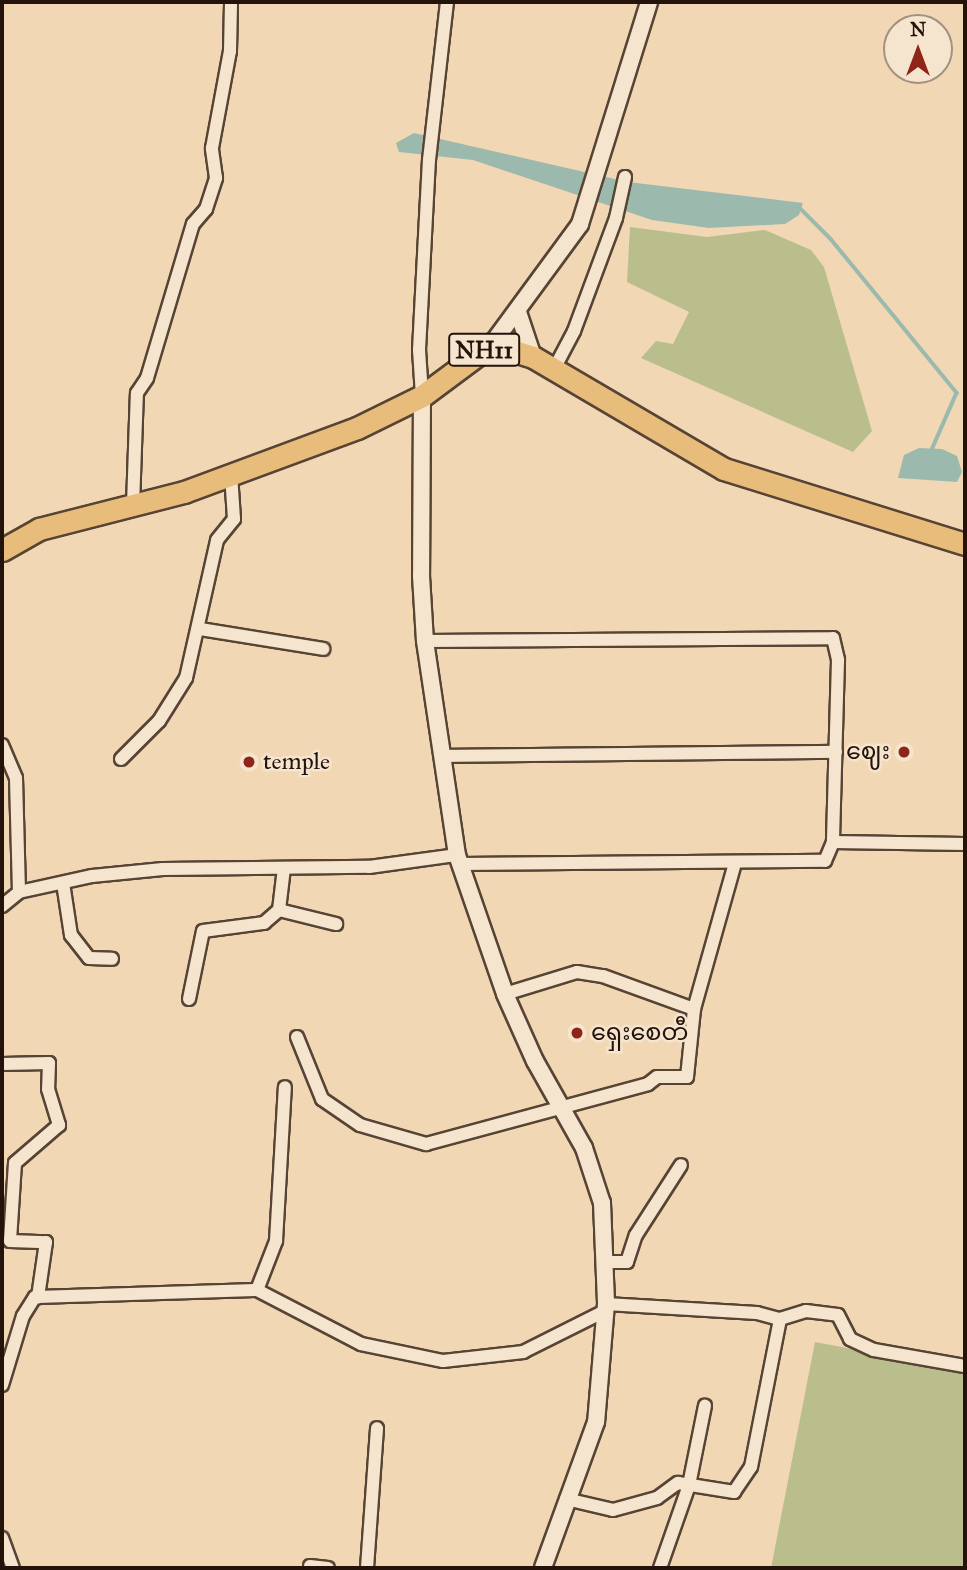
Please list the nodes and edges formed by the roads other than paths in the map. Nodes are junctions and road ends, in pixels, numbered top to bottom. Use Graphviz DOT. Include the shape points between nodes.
graph roads {
  1 [pos="231,2"];
  2 [pos="447,2"];
  3 [pos="649,2"];
  4 [pos="625,177"];
  5 [pos="518,312"];
  6 [pos="492,344"];
  7 [pos="533,357"];
  8 [pos="554,369"];
  9 [pos="422,396"];
  10 [pos="231,474"];
  11 [pos="133,505"];
  12 [pos="965,544"];
  13 [pos="2,550"];
  14 [pos="200,629"];
  15 [pos="425,641"];
  16 [pos="323,649"];
  17 [pos="2,745"];
  18 [pos="836,752"];
  19 [pos="442,755"];
  20 [pos="121,759"];
  21 [pos="833,842"];
  22 [pos="965,844"];
  23 [pos="458,859"];
  24 [pos="735,863"];
  25 [pos="284,868"];
  26 [pos="63,883"];
  27 [pos="19,892"];
  28 [pos="2,906"];
  29 [pos="279,910"];
  30 [pos="336,924"];
  31 [pos="113,959"];
  32 [pos="505,994"];
  33 [pos="189,999"];
  34 [pos="694,1009"];
  35 [pos="297,1037"];
  36 [pos="2,1064"];
  37 [pos="285,1087"];
  38 [pos="562,1108"];
  39 [pos="681,1165"];
  40 [pos="604,1262"];
  41 [pos="257,1290"];
  42 [pos="38,1297"];
  43 [pos="605,1308"];
  44 [pos="780,1319"];
  45 [pos="965,1366"];
  46 [pos="2,1385"];
  47 [pos="705,1406"];
  48 [pos="377,1428"];
  49 [pos="689,1485"];
  50 [pos="566,1499"];
  51 [pos="2,1538"];
  52 [pos="310,1566"];
  53 [pos="13,1568"];
  54 [pos="328,1568"];
  55 [pos="367,1568"];
  56 [pos="543,1568"];
  57 [pos="660,1568"];
  1 -- 11 [label="street" via="230,51 212,148 216,178 206,209 192,224 147,378 137,393"];
  2 -- 9 [label="street" via="429,160 419,349"];
  3 -- 5 [label="street" via="580,224"];
  4 -- 8 [label="street" via="616,218 574,331"];
  5 -- 6 [label="street"];
  5 -- 7 [label="street"];
  6 -- 7 [label="highway, NH11"];
  6 -- 9 [label="highway, NH11"];
  7 -- 8 [label="highway, NH11"];
  8 -- 12 [label="highway, NH11" via="724,468"];
  9 -- 10 [label="highway, NH11" via="358,428"];
  9 -- 15 [label="street"];
  10 -- 11 [label="highway, NH11"];
  10 -- 14 [label="street" via="234,519 217,540"];
  11 -- 13 [label="highway, NH11" via="38,529"];
  14 -- 16 [label="street"];
  14 -- 20 [label="street" via="186,678 159,721"];
  15 -- 18 [label="street" via="833,638 838,660"];
  15 -- 19 [label="street"];
  17 -- 27 [label="street" via="16,778"];
  18 -- 19 [label="street"];
  18 -- 21 [label="street"];
  19 -- 23 [label="street"];
  21 -- 22 [label="street"];
  21 -- 24 [label="street" via="825,861"];
  23 -- 24 [label="street"];
  23 -- 25 [label="street"];
  23 -- 32 [label="street"];
  24 -- 34 [label="street"];
  25 -- 26 [label="street" via="163,869"];
  25 -- 29 [label="street"];
  26 -- 27 [label="street"];
  26 -- 31 [label="street" via="71,935 89,958"];
  27 -- 28 [label="street"];
  29 -- 30 [label="street"];
  29 -- 33 [label="street" via="264,923 203,931"];
  32 -- 34 [label="street" via="578,972 603,976"];
  32 -- 38 [label="street"];
  34 -- 38 [label="street" via="687,1077 657,1077 649,1084"];
  35 -- 38 [label="street" via="323,1098 360,1125 426,1144"];
  36 -- 42 [label="street" via="49,1063 48,1089 59,1125 15,1163 10,1241 46,1242"];
  37 -- 41 [label="street" via="276,1241"];
  38 -- 40 [label="street" via="584,1148 602,1203"];
  39 -- 40 [label="street" via="636,1235 627,1262"];
  40 -- 43 [label="street"];
  41 -- 42 [label="street"];
  41 -- 43 [label="street" via="361,1344 443,1361 523,1352"];
  42 -- 46 [label="street" via="23,1316"];
  43 -- 44 [label="street" via="757,1313"];
  43 -- 50 [label="street" via="596,1422"];
  44 -- 45 [label="street" via="806,1311 838,1315 850,1339 874,1350"];
  44 -- 49 [label="street" via="751,1467 734,1492"];
  47 -- 49 [label="street"];
  48 -- 55 [label="street"];
  49 -- 50 [label="street" via="678,1483 657,1498 613,1510"];
  49 -- 57 [label="street"];
  50 -- 56 [label="street"];
  51 -- 53 [label="street"];
  52 -- 54 [label="street"];
}
